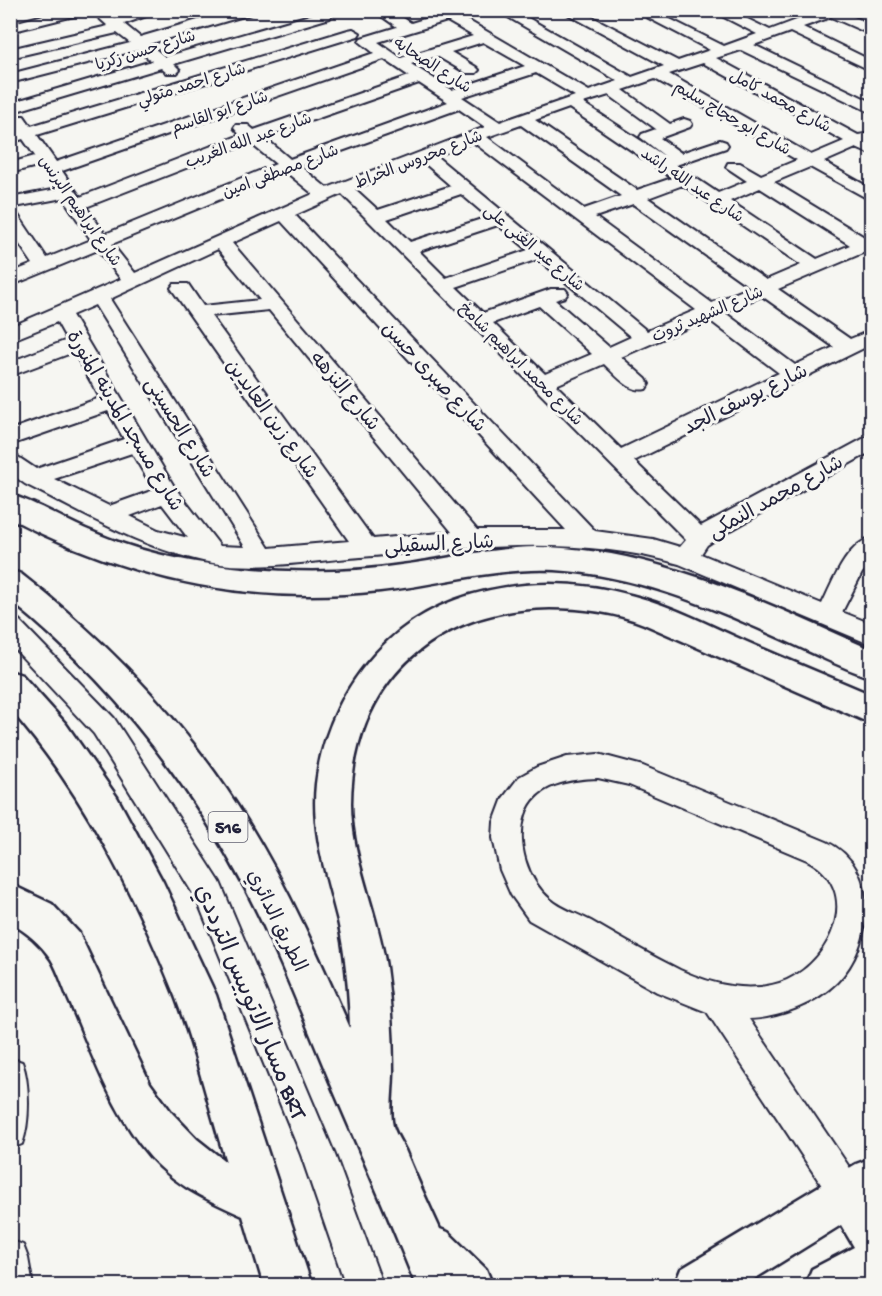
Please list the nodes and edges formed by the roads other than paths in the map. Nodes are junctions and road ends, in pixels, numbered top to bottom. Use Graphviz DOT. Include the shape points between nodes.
graph roads {
  1 [pos="81,10"];
  2 [pos="97,10"];
  3 [pos="156,10"];
  4 [pos="249,10"];
  5 [pos="342,10"];
  6 [pos="380,10"];
  7 [pos="503,10"];
  8 [pos="567,10"];
  9 [pos="640,10"];
  10 [pos="717,10"];
  11 [pos="834,11"];
  12 [pos="444,13"];
  13 [pos="323,14"];
  14 [pos="792,19"];
  15 [pos="116,26"];
  16 [pos="10,28"];
  17 [pos="408,28"];
  18 [pos="872,31"];
  19 [pos="770,35"];
  20 [pos="360,37"];
  21 [pos="484,37"];
  22 [pos="139,44"];
  23 [pos="744,45"];
  24 [pos="439,51"];
  25 [pos="725,52"];
  26 [pos="10,54"];
  27 [pos="705,58"];
  28 [pos="392,59"];
  29 [pos="162,63"];
  30 [pos="869,63"];
  31 [pos="677,67"];
  32 [pos="537,68"];
  33 [pos="471,70"];
  34 [pos="656,73"];
  35 [pos="421,77"];
  36 [pos="10,79"];
  37 [pos="313,79"];
  38 [pos="630,82"];
  39 [pos="188,84"];
  40 [pos="610,88"];
  41 [pos="587,96"];
  42 [pos="455,100"];
  43 [pos="570,102"];
  44 [pos="346,103"];
  45 [pos="10,108"];
  46 [pos="872,108"];
  47 [pos="221,110"];
  48 [pos="522,118"];
  49 [pos="684,124"];
  50 [pos="497,127"];
  51 [pos="667,129"];
  52 [pos="384,131"];
  53 [pos="28,133"];
  54 [pos="252,136"];
  55 [pos="475,136"];
  56 [pos="10,138"];
  57 [pos="867,143"];
  58 [pos="720,145"];
  59 [pos="425,155"];
  60 [pos="671,161"];
  61 [pos="810,161"];
  62 [pos="49,164"];
  63 [pos="288,165"];
  64 [pos="10,168"];
  65 [pos="735,168"];
  66 [pos="685,179"];
  67 [pos="761,182"];
  68 [pos="344,187"];
  69 [pos="464,187"];
  70 [pos="325,195"];
  71 [pos="872,196"];
  72 [pos="635,197"];
  73 [pos="72,199"];
  74 [pos="717,200"];
  75 [pos="10,204"];
  76 [pos="284,213"];
  77 [pos="10,216"];
  78 [pos="582,216"];
  79 [pos="375,217"];
  80 [pos="501,218"];
  81 [pos="222,241"];
  82 [pos="102,243"];
  83 [pos="868,244"];
  84 [pos="407,249"];
  85 [pos="541,252"];
  86 [pos="815,266"];
  87 [pos="44,267"];
  88 [pos="10,280"];
  89 [pos="132,281"];
  90 [pos="443,285"];
  91 [pos="581,285"];
  92 [pos="182,288"];
  93 [pos="764,288"];
  94 [pos="99,297"];
  95 [pos="542,299"];
  96 [pos="274,304"];
  97 [pos="198,312"];
  98 [pos="61,313"];
  99 [pos="479,321"];
  100 [pos="710,322"];
  101 [pos="10,335"];
  102 [pos="872,336"];
  103 [pos="645,339"];
  104 [pos="78,343"];
  105 [pos="848,347"];
  106 [pos="607,356"];
  107 [pos="10,370"];
  108 [pos="786,378"];
  109 [pos="542,383"];
  110 [pos="639,384"];
  111 [pos="113,401"];
  112 [pos="10,438"];
  113 [pos="872,441"];
  114 [pos="137,443"];
  115 [pos="619,459"];
  116 [pos="10,462"];
  117 [pos="33,478"];
  118 [pos="167,494"];
  119 [pos="10,505"];
  120 [pos="109,515"];
  121 [pos="588,538"];
  122 [pos="471,540"];
  123 [pos="872,546"];
  124 [pos="366,547"];
  125 [pos="693,548"];
  126 [pos="213,554"];
  127 [pos="263,557"];
  128 [pos="10,582"];
  129 [pos="827,617"];
  130 [pos="10,627"];
  131 [pos="872,635"];
  132 [pos="872,665"];
  133 [pos="10,684"];
  134 [pos="872,710"];
  135 [pos="10,902"];
  136 [pos="717,1000"];
  137 [pos="11,1076"];
  138 [pos="370,1124"];
  139 [pos="10,1132"];
  140 [pos="261,1201"];
  141 [pos="864,1202"];
  142 [pos="422,1241"];
  143 [pos="10,1258"];
  144 [pos="872,1263"];
  145 [pos="15,1286"];
  146 [pos="288,1286"];
  147 [pos="365,1286"];
  148 [pos="440,1286"];
  149 [pos="469,1286"];
  150 [pos="698,1286"];
  151 [pos="829,1286"];
  1 -- 16 [label="street"];
  2 -- 15 [label="street"];
  3 -- 15 [label="street"];
  4 -- 22 [label="street"];
  5 -- 13 [label="street, شارع حسن زكريا"];
  6 -- 17 [label="street"];
  7 -- 38 [label="street"];
  8 -- 31 [label="street"];
  9 -- 25 [label="street"];
  10 -- 19 [label="street"];
  11 -- 14 [label="street, شارع محروس الخراط" via="813,19"];
  11 -- 18 [label="street"];
  12 -- 17 [label="street, شارع احمد متولي"];
  12 -- 21 [label="street"];
  13 -- 20 [label="street, شارع الصحابه"];
  13 -- 29 [label="street, شارع حسن زكريا"];
  14 -- 19 [label="street, شارع محروس الخراط"];
  14 -- 30 [label="street"];
  15 -- 22 [label="street"];
  15 -- 26 [label="street"];
  17 -- 20 [label="street, شارع احمد متولي"];
  19 -- 23 [label="street, شارع محروس الخراط"];
  20 -- 28 [label="street, شارع الصحابه"];
  20 -- 39 [label="street, شارع احمد متولي"];
  21 -- 24 [label="street, شارع ابو القاسم"];
  21 -- 32 [label="street"];
  22 -- 29 [label="street"];
  22 -- 36 [label="street"];
  23 -- 25 [label="street, شارع محروس الخراط"];
  23 -- 46 [label="street"];
  24 -- 28 [label="street, شارع ابو القاسم"];
  24 -- 33 [label="street"];
  25 -- 27 [label="street, شارع محروس الخراط"];
  27 -- 31 [label="street, شارع محروس الخراط"];
  27 -- 57 [label="street, شارع محمد كامل"];
  28 -- 35 [label="street, شارع الصحابه"];
  28 -- 37 [label="street, شارع ابو القاسم"];
  29 -- 39 [label="street"];
  29 -- 45 [label="street, شارع حسن زكريا"];
  31 -- 34 [label="street, شارع محروس الخراط"];
  32 -- 41 [label="street"];
  32 -- 42 [label="street, شارع مصطفى امين"];
  34 -- 38 [label="street, شارع محروس الخراط"];
  34 -- 61 [label="street, شارع ابو حجاج سليم"];
  35 -- 42 [label="street, شارع الصحابه"];
  35 -- 44 [label="street, شارع عبد الله الغريب"];
  37 -- 44 [label="street"];
  37 -- 47 [label="street, شارع ابو القاسم"];
  38 -- 40 [label="street, شارع محروس الخراط"];
  39 -- 47 [label="street"];
  39 -- 53 [label="street, شارع احمد متولي"];
  40 -- 41 [label="street, شارع محروس الخراط"];
  40 -- 51 [label="street"];
  41 -- 43 [label="street, شارع محروس الخراط"];
  42 -- 50 [label="street, شارع الصحابه"];
  42 -- 52 [label="street, شارع مصطفى امين"];
  43 -- 48 [label="street, شارع محروس الخراط"];
  43 -- 60 [label="street, شارع عبد الله راشد"];
  44 -- 52 [label="street"];
  44 -- 54 [label="street, شارع عبد الله الغريب"];
  45 -- 53 [label="street, شارع ابراهيم البرنس"];
  47 -- 54 [label="street"];
  47 -- 62 [label="street, شارع ابو القاسم"];
  48 -- 50 [label="street, شارع محروس الخراط"];
  48 -- 72 [label="street"];
  49 -- 51 [label="street"];
  50 -- 55 [label="street, شارع محروس الخراط"];
  51 -- 60 [label="street" via="648,137"];
  52 -- 63 [label="street, شارع مصطفى امين"];
  53 -- 56 [label="street, شارع احمد متولي"];
  53 -- 62 [label="street, شارع ابراهيم البرنس"];
  54 -- 63 [label="street"];
  54 -- 73 [label="street, شارع عبد الله الغريب"];
  55 -- 59 [label="street, شارع محروس الخراط"];
  55 -- 78 [label="street"];
  57 -- 61 [label="street"];
  58 -- 60 [label="street"];
  59 -- 68 [label="street, شارع محروس الخراط"];
  59 -- 69 [label="street, شارع عبد الغنى على"];
  60 -- 66 [label="street, شارع عبد الله راشد"];
  61 -- 67 [label="street"];
  61 -- 71 [label="street, شارع ابو حجاج سليم"];
  62 -- 64 [label="street, شارع ابو القاسم"];
  62 -- 73 [label="street, شارع ابراهيم البرنس"];
  63 -- 70 [label="street"];
  63 -- 82 [label="street, شارع مصطفى امين"];
  65 -- 67 [label="street"];
  66 -- 72 [label="street"];
  66 -- 74 [label="street, شارع عبد الله راشد"];
  67 -- 74 [label="street"];
  67 -- 83 [label="street"];
  68 -- 70 [label="street, شارع محروس الخراط"];
  68 -- 79 [label="street, شارع محمد ابراهيم شامخ"];
  69 -- 79 [label="street"];
  69 -- 80 [label="street, شارع عبد الغنى على"];
  70 -- 76 [label="street, شارع محروس الخراط"];
  72 -- 78 [label="street"];
  72 -- 93 [label="street"];
  73 -- 75 [label="street, شارع عبد الله الغريب"];
  73 -- 82 [label="street, شارع ابراهيم البرنس"];
  74 -- 86 [label="street, شارع عبد الله راشد"];
  76 -- 81 [label="street, شارع محروس الخراط"];
  76 -- 121 [label="street, شارع صبرى حسن"];
  77 -- 87 [label="street"];
  78 -- 100 [label="street"];
  79 -- 84 [label="street, شارع محمد ابراهيم شامخ"];
  80 -- 84 [label="street"];
  80 -- 85 [label="street, شارع عبد الغنى على"];
  81 -- 89 [label="street, شارع محروس الخراط"];
  81 -- 96 [label="street, شارع النزهه"];
  82 -- 87 [label="street, شارع مصطفى امين"];
  82 -- 89 [label="street, شارع ابراهيم البرنس"];
  83 -- 86 [label="street, شارع الشهيد ثروت"];
  84 -- 90 [label="street, شارع محمد ابراهيم شامخ"];
  85 -- 90 [label="street"];
  85 -- 91 [label="street, شارع عبد الغنى على"];
  86 -- 93 [label="street, شارع الشهيد ثروت"];
  87 -- 88 [label="street, شارع مصطفى امين"];
  89 -- 94 [label="street, شارع محروس الخراط"];
  90 -- 99 [label="street, شارع محمد ابراهيم شامخ"];
  91 -- 95 [label="street"];
  91 -- 103 [label="street, شارع عبد الغنى على"];
  92 -- 97 [label="street, شارع زين العابدين"];
  93 -- 100 [label="street, شارع الشهيد ثروت"];
  93 -- 105 [label="street"];
  94 -- 98 [label="street, شارع محروس الخراط"];
  94 -- 127 [label="street, شارع الحسينى"];
  95 -- 99 [label="street"];
  95 -- 106 [label="street"];
  96 -- 97 [label="street"];
  96 -- 122 [label="street, شارع النزهه"];
  97 -- 124 [label="street, شارع زين العابدين"];
  98 -- 101 [label="street, شارع محروس الخراط"];
  98 -- 104 [label="street, شارع مسجد المدينه المنورة"];
  99 -- 109 [label="street, شارع محمد ابراهيم شامخ"];
  100 -- 103 [label="street, شارع الشهيد ثروت"];
  100 -- 108 [label="street"];
  102 -- 105 [label="street, شارع يوسف الجد"];
  103 -- 106 [label="street, شارع الشهيد ثروت"];
  104 -- 107 [label="street"];
  104 -- 111 [label="street, شارع مسجد المدينه المنورة"];
  105 -- 108 [label="street, شارع يوسف الجد"];
  106 -- 109 [label="street, شارع الشهيد ثروت"];
  106 -- 110 [label="street"];
  108 -- 115 [label="street, شارع يوسف الجد"];
  109 -- 115 [label="street, شارع محمد ابراهيم شامخ"];
  111 -- 112 [label="street"];
  111 -- 114 [label="street, شارع مسجد المدينه المنورة"];
  113 -- 125 [label="street, شارع محمد النمكى"];
  114 -- 117 [label="street"];
  114 -- 118 [label="street, شارع مسجد المدينه المنورة"];
  115 -- 125 [label="street, شارع محمد ابراهيم شامخ"];
  116 -- 117 [label="street, شارع السقيلى"];
  117 -- 120 [label="street, شارع السقيلى"];
  118 -- 120 [label="street"];
  118 -- 126 [label="street, شارع مسجد المدينه المنورة"];
  119 -- 132 [label="main road" via="108,551 224,577 340,582 404,577 483,561 519,559 564,560 627,569 699,590"];
  120 -- 126 [label="street, شارع السقيلى" via="150,536"];
  121 -- 122 [label="street, شارع السقيلى"];
  121 -- 125 [label="street, شارع السقيلى" via="653,548"];
  122 -- 124 [label="street, شارع السقيلى"];
  123 -- 129 [label="street" via="853,567"];
  124 -- 127 [label="street, شارع السقيلى"];
  125 -- 129 [label="street, شارع السقيلى"];
  126 -- 127 [label="street, شارع السقيلى"];
  128 -- 138 [label="main road, الطريق الدائري / 516" via="83,643 129,691 174,745 217,807 259,877 298,957"];
  129 -- 131 [label="street, شارع السقيلى"];
  130 -- 147 [label="street, مسار الاتوبيس الترددي BRT" via="104,726 209,892 318,1155"];
  133 -- 140 [label="main road" via="54,734 104,807 149,895 195,995"];
  134 -- 138 [label="main road" via="637,609 587,598 536,597 485,604 436,621 417,635 381,668 355,709 345,731 333,781 335,836 368,982 372,1038"];
  135 -- 140 [label="main road" via="38,917 65,946 118,1065 156,1129 210,1178"];
  136 -- 136 [label="street" via="742,1003 778,998 810,985 827,971 843,945 850,915 848,884 836,864 817,851 616,769 565,769 522,792 510,820 509,852 517,880 531,901 540,910 680,987"];
  136 -- 141 [label="street"];
  137 -- 139 [label="street"];
  138 -- 142 [label="main road, الطريق الدائري / 516"];
  140 -- 146 [label="main road"];
  141 -- 150 [label="main road"];
  142 -- 148 [label="main road, الطريق الدائري / 516"];
  142 -- 149 [label="main road"];
  143 -- 145 [label="street"];
  144 -- 151 [label="main road"];
}
